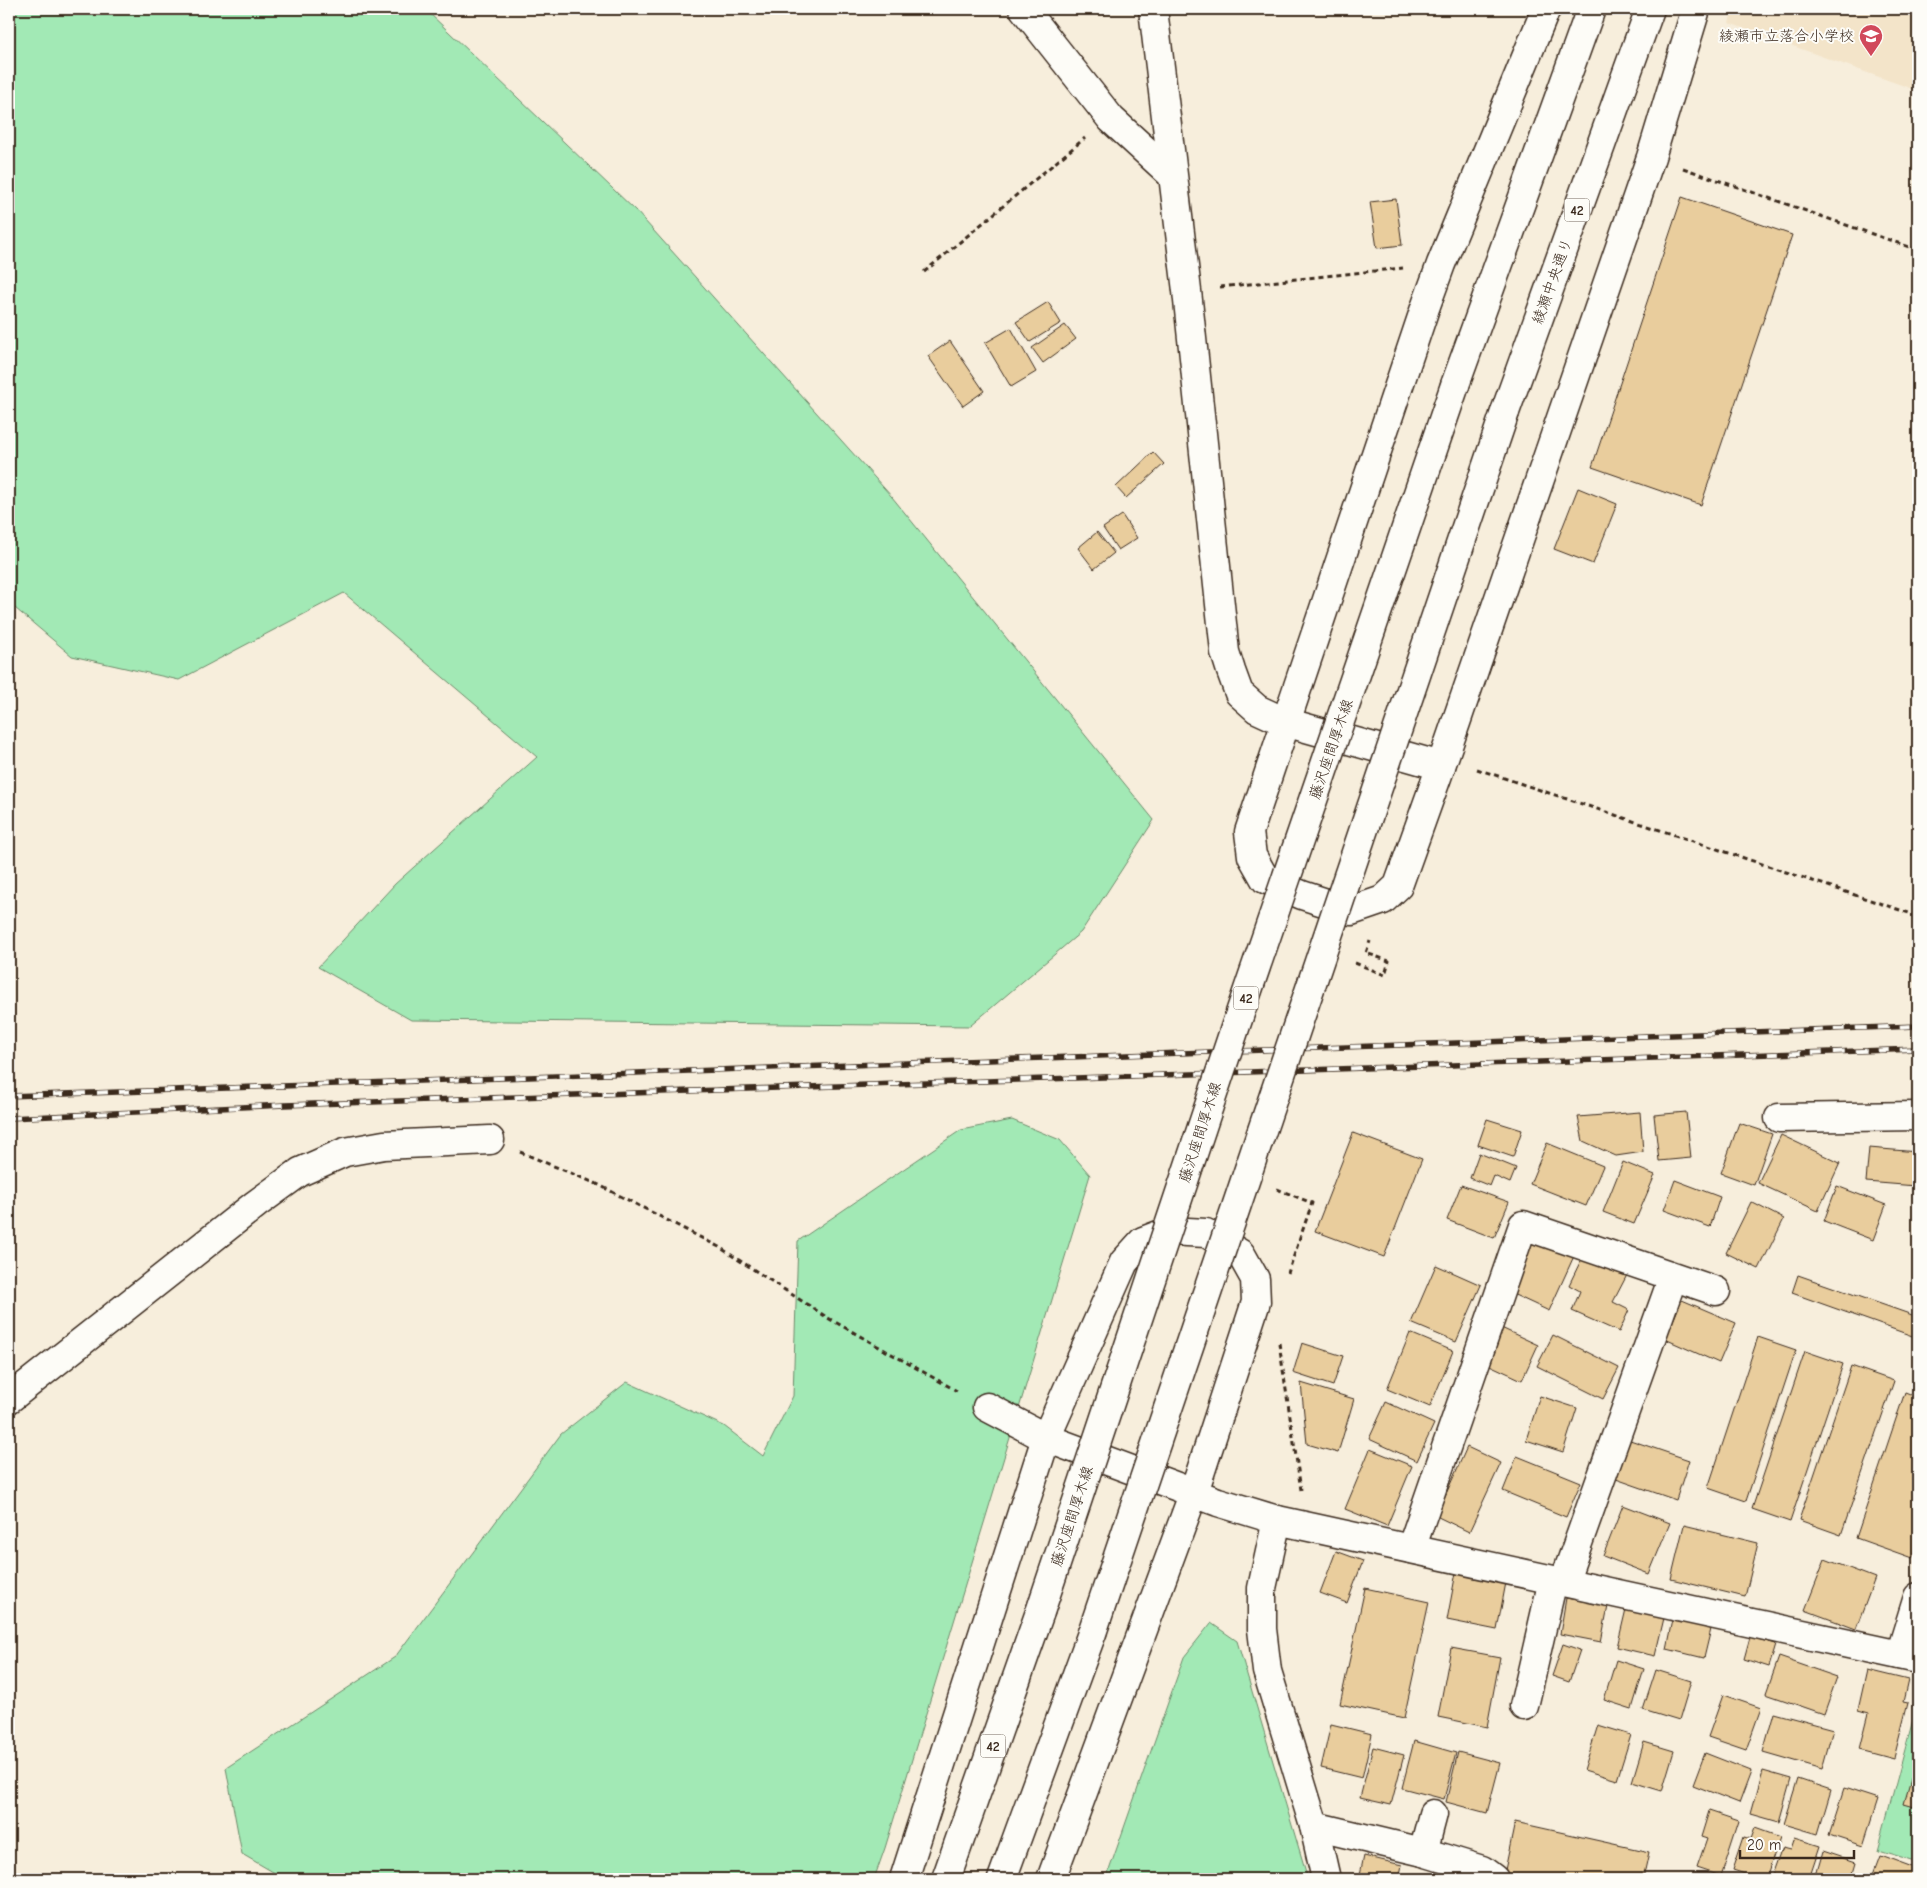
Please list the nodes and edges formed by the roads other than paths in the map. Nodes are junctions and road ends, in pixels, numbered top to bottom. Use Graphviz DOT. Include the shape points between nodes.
graph roads {
  1 [pos="1024,9"];
  2 [pos="1153,9"];
  3 [pos="1546,9"];
  4 [pos="1591,9"];
  5 [pos="1650,9"];
  6 [pos="1696,9"];
  7 [pos="1172,175"];
  8 [pos="1285,722"];
  9 [pos="1441,766"];
  10 [pos="1918,1116"];
  11 [pos="1780,1118"];
  12 [pos="490,1140"];
  13 [pos="1673,1277"];
  14 [pos="1716,1291"];
  15 [pos="9,1399"];
  16 [pos="987,1408"];
  17 [pos="1046,1438"];
  18 [pos="1194,1492"];
  19 [pos="1277,1520"];
  20 [pos="1411,1550"];
  21 [pos="1559,1581"];
  22 [pos="1918,1597"];
  23 [pos="1909,1657"];
  24 [pos="1524,1706"];
  25 [pos="1433,1814"];
  26 [pos="1314,1826"];
  27 [pos="1423,1852"];
  28 [pos="904,1879"];
  29 [pos="946,1879"];
  30 [pos="1002,1879"];
  31 [pos="1051,1879"];
  32 [pos="1326,1879"];
  33 [pos="1494,1879"];
  1 -- 7 [label="street" via="1111,119"];
  2 -- 7 [label="street"];
  3 -- 8 [label="street" via="1441,264"];
  4 -- 29 [label="street, 藤沢座間厚木線 / 42, bridge" via="1455,385 1040,1612"];
  5 -- 30 [label="street, 綾瀬中央通り / 42, bridge" via="1505,412 1092,1633"];
  6 -- 9 [label="street" via="1651,157"];
  7 -- 8 [label="street" via="1226,652 1239,693 1257,709"];
  8 -- 9 [label="street"];
  8 -- 9 [label="street" via="1249,832 1252,856 1265,879 1302,895 1351,910 1383,900 1398,886"];
  10 -- 11 [label="street"];
  12 -- 15 [label="street" via="384,1144 345,1152 300,1172"];
  13 -- 14 [label="street"];
  13 -- 20 [label="street" via="1522,1225"];
  13 -- 21 [label="street"];
  16 -- 17 [label="street"];
  17 -- 18 [label="street"];
  17 -- 18 [label="street" via="1124,1262 1143,1241 1169,1232 1206,1233 1241,1254 1255,1280 1256,1302"];
  17 -- 28 [label="street"];
  18 -- 19 [label="street"];
  18 -- 31 [label="street"];
  19 -- 20 [label="street"];
  19 -- 26 [label="street" via="1262,1588 1267,1671"];
  20 -- 21 [label="street"];
  21 -- 23 [label="street"];
  21 -- 24 [label="street"];
  22 -- 23 [label="street"];
  25 -- 27 [label="street"];
  26 -- 27 [label="street"];
  26 -- 32 [label="street"];
  27 -- 33 [label="street" via="1482,1870"];
}
